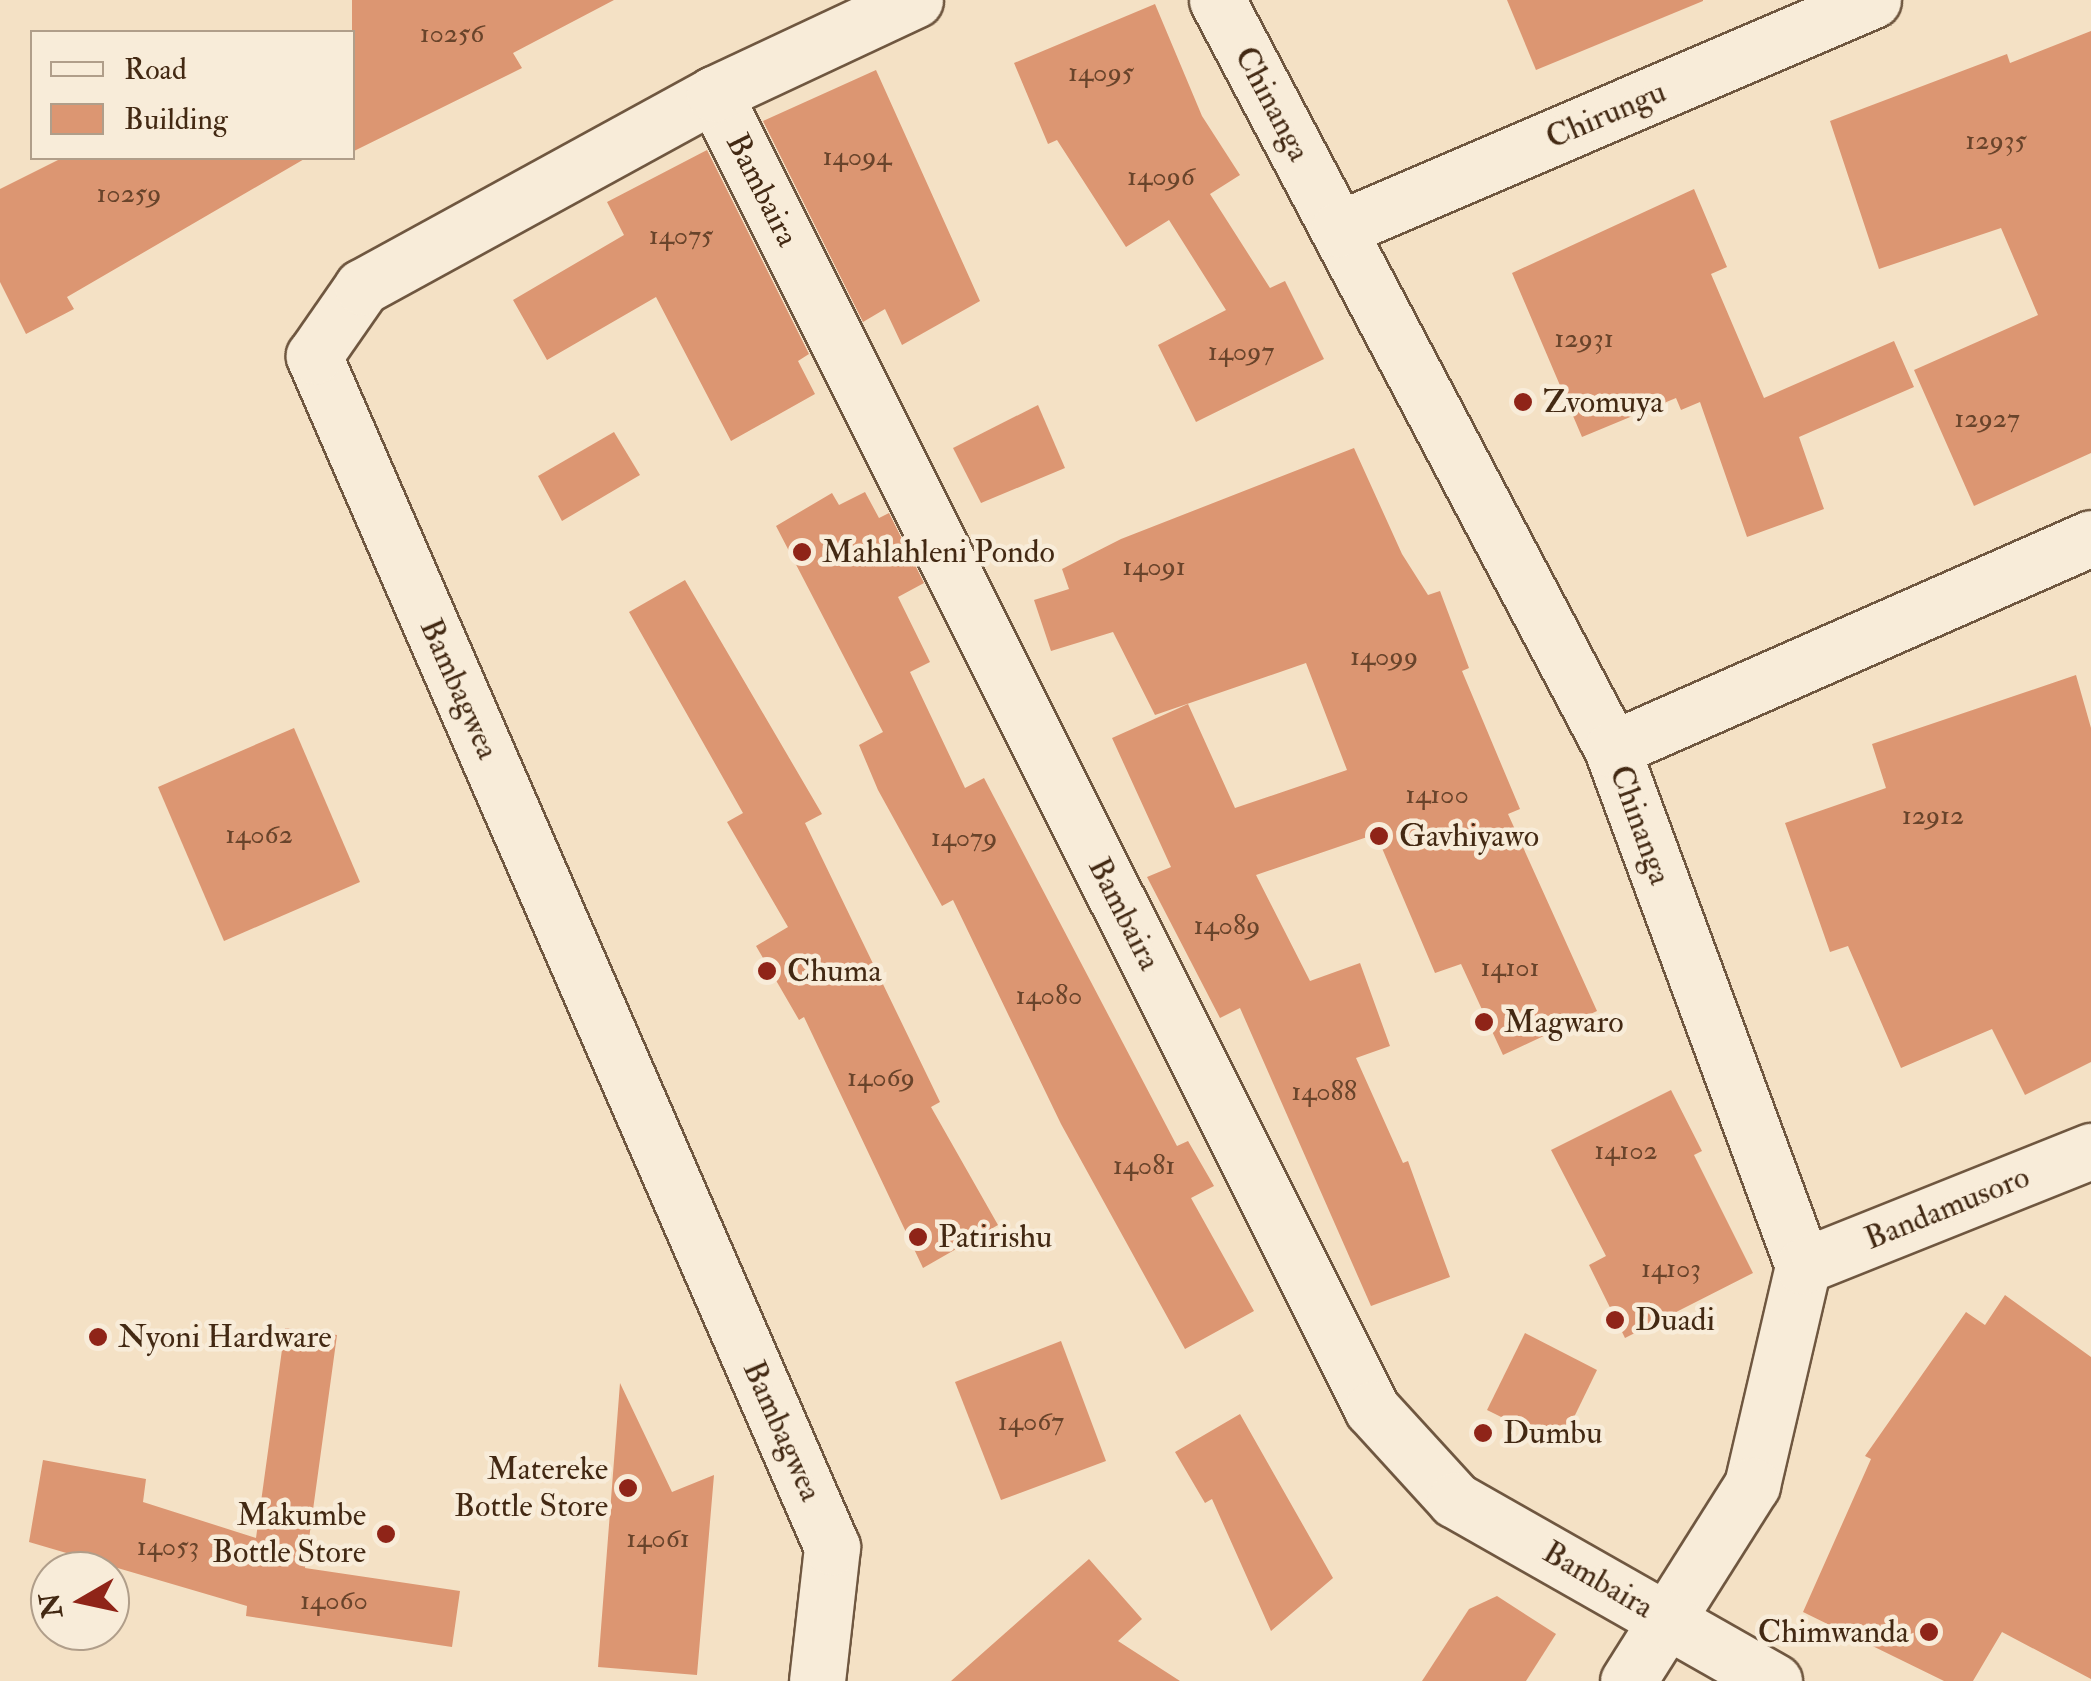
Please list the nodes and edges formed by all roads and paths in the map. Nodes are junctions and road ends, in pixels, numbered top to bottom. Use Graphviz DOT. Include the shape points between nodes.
graph roads {
  1 [pos="915,0"];
  2 [pos="1217,0"];
  3 [pos="1873,0"];
  4 [pos="714,94"];
  5 [pos="1339,229"];
  6 [pos="2091,538"];
  7 [pos="1612,750"];
  8 [pos="2091,1150"];
  9 [pos="1804,1266"];
  10 [pos="1664,1618"];
  11 [pos="817,1681"];
  12 [pos="1628,1681"];
  13 [pos="1774,1681"];
  1 -- 4 [label="street, Bambagwea"];
  2 -- 5 [label="street, Chinanga"];
  3 -- 5 [label="street, Chirungu"];
  4 -- 10 [label="street, Bambaira" via="1372,1409 1455,1500"];
  4 -- 11 [label="street, Bambagwea" via="362,287 314,356 832,1547"];
  5 -- 7 [label="street, Chinanga"];
  6 -- 7 [label="street"];
  7 -- 9 [label="street, Chinanga"];
  8 -- 9 [label="street, Bandamusoro"];
  9 -- 10 [label="street" via="1752,1485"];
  10 -- 12 [label="street"];
  10 -- 13 [label="street, Bambaira"];
}
